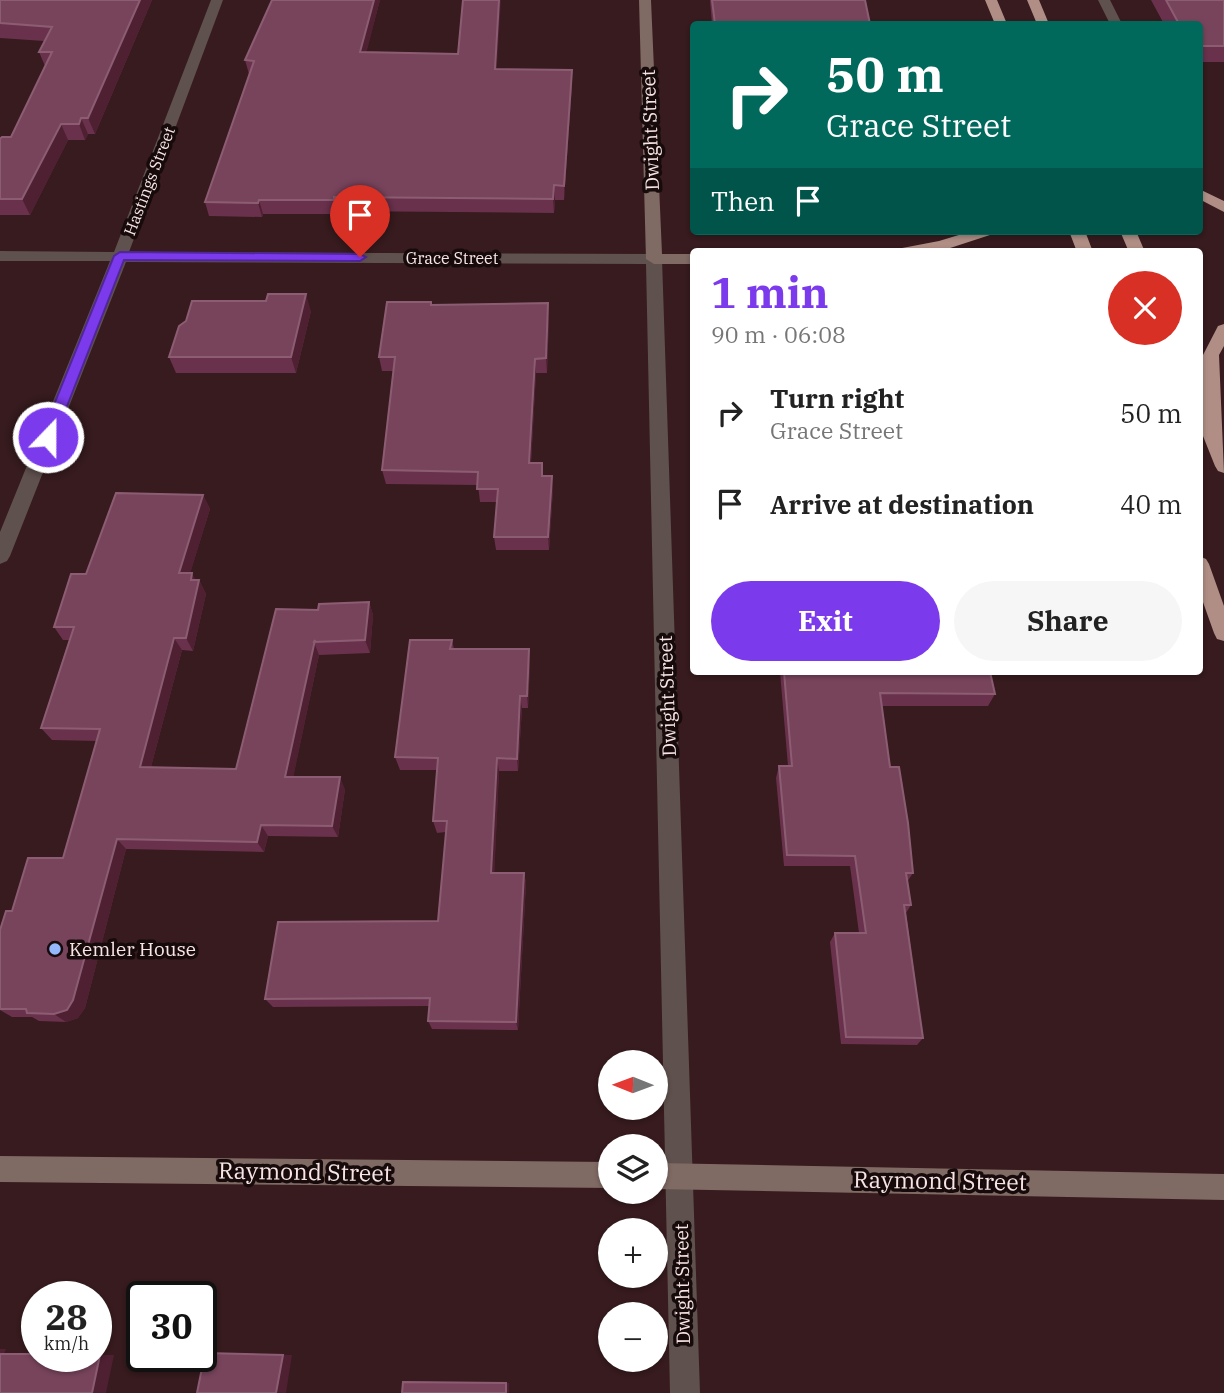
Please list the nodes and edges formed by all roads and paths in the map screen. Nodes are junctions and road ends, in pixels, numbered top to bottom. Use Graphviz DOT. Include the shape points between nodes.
graph roads {
  1 [pos="218,0"];
  2 [pos="645,0"];
  3 [pos="991,0"];
  4 [pos="1033,0"];
  5 [pos="1104,0"];
  6 [pos="1000,21"];
  7 [pos="1043,21"];
  8 [pos="1114,21"];
  9 [pos="1203,194"];
  10 [pos="1224,207"];
  11 [pos="975,235"];
  12 [pos="928,248"];
  13 [pos="0,256"];
  14 [pos="120,256"];
  15 [pos="654,259"];
  16 [pos="690,259"];
  17 [pos="1224,330"];
  18 [pos="1203,414"];
  19 [pos="1212,436"];
  20 [pos="1224,466"];
  21 [pos="0,556"];
  22 [pos="1203,576"];
  23 [pos="1203,593"];
  24 [pos="1222,628"];
  25 [pos="667,1134"];
  26 [pos="0,1169"];
  27 [pos="598,1175"];
  28 [pos="668,1176"];
  29 [pos="1224,1187"];
  30 [pos="685,1393"];
  1 -- 14 [label="street, Hastings Street"];
  2 -- 15 [label="street, Dwight Street"];
  3 -- 6 [label="highway"];
  4 -- 7 [label="highway"];
  5 -- 8 [label="street"];
  9 -- 10 [label="highway"];
  11 -- 12 [label="highway"];
  13 -- 14 [label="street, Grace Street"];
  14 -- 15 [label="street, Grace Street"];
  14 -- 21 [label="street, Hastings Street"];
  15 -- 16 [label="street, Grace Street"];
  15 -- 25 [label="street, Dwight Street"];
  17 -- 19 [label="highway" via="1211,355"];
  18 -- 19 [label="highway"];
  19 -- 20 [label="highway"];
  22 -- 24 [label="highway"];
  23 -- 24 [label="highway"];
  26 -- 27 [label="street, Raymond Street"];
  28 -- 29 [label="street, Raymond Street"];
  28 -- 30 [label="street, Dwight Street"];
}
